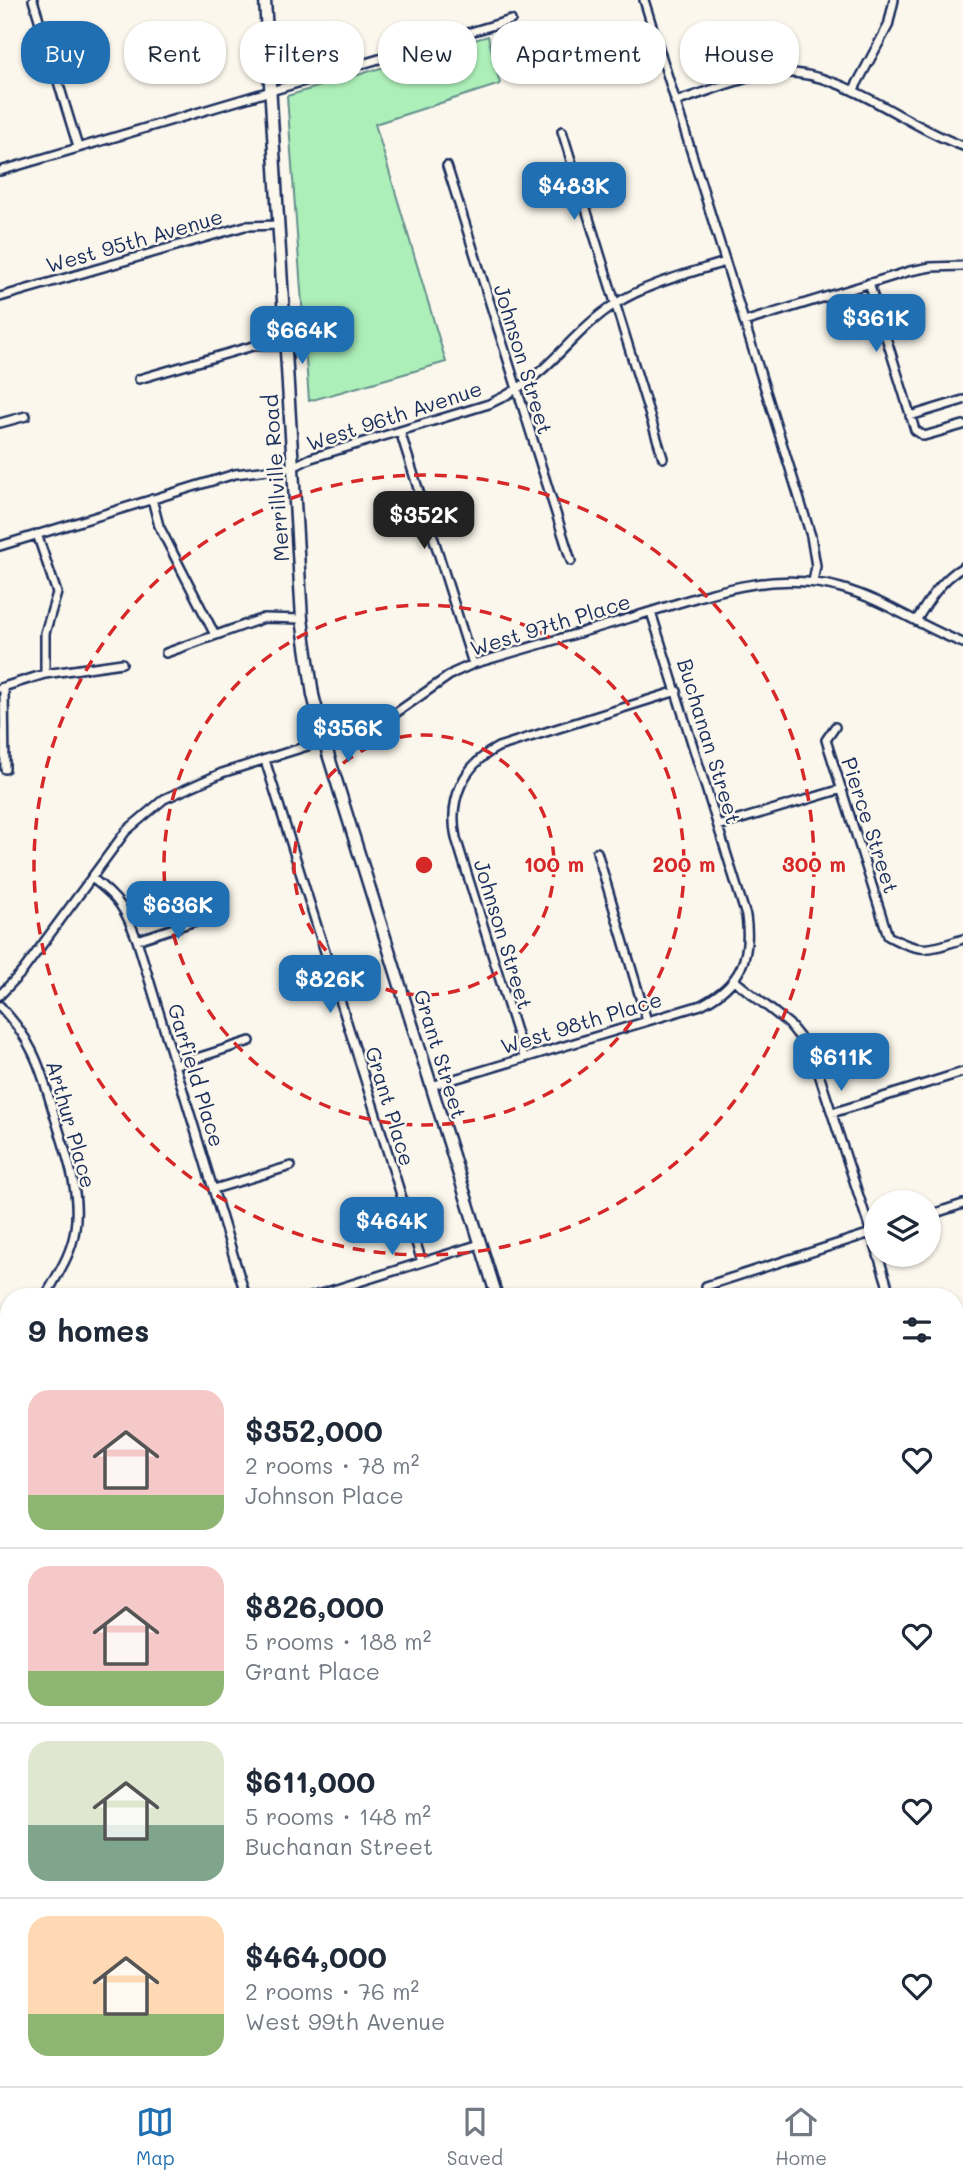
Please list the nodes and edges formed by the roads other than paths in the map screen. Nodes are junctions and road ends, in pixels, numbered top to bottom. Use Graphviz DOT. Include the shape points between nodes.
graph roads {
  1 [pos="33,0"];
  2 [pos="265,0"];
  3 [pos="644,0"];
  4 [pos="894,0"];
  5 [pos="511,20"];
  6 [pos="272,90"];
  7 [pos="853,91"];
  8 [pos="675,102"];
  9 [pos="562,131"];
  10 [pos="963,146"];
  11 [pos="78,147"];
  12 [pos="447,166"];
  13 [pos="0,171"];
  14 [pos="279,225"];
  15 [pos="725,262"];
  16 [pos="963,266"];
  17 [pos="869,283"];
  18 [pos="0,298"];
  19 [pos="614,305"];
  20 [pos="744,322"];
  21 [pos="286,346"];
  22 [pos="139,379"];
  23 [pos="516,391"];
  24 [pos="963,400"];
  25 [pos="26,416"];
  26 [pos="910,416"];
  27 [pos="0,423"];
  28 [pos="963,425"];
  29 [pos="400,431"];
  30 [pos="663,458"];
  31 [pos="293,467"];
  32 [pos="152,499"];
  33 [pos="37,534"];
  34 [pos="0,546"];
  35 [pos="571,561"];
  36 [pos="963,567"];
  37 [pos="813,582"];
  38 [pos="651,612"];
  39 [pos="302,619"];
  40 [pos="916,621"];
  41 [pos="215,635"];
  42 [pos="963,643"];
  43 [pos="166,653"];
  44 [pos="122,663"];
  45 [pos="473,664"];
  46 [pos="45,674"];
  47 [pos="2,688"];
  48 [pos="677,691"];
  49 [pos="835,727"];
  50 [pos="325,741"];
  51 [pos="265,760"];
  52 [pos="5,769"];
  53 [pos="842,789"];
  54 [pos="719,826"];
  55 [pos="597,852"];
  56 [pos="92,878"];
  57 [pos="211,916"];
  58 [pos="963,939"];
  59 [pos="137,940"];
  60 [pos="734,980"];
  61 [pos="0,995"];
  62 [pos="0,1006"];
  63 [pos="647,1021"];
  64 [pos="250,1041"];
  65 [pos="524,1057"];
  66 [pos="176,1065"];
  67 [pos="963,1072"];
  68 [pos="431,1086"];
  69 [pos="832,1113"];
  70 [pos="291,1166"];
  71 [pos="214,1189"];
  72 [pos="864,1204"];
  73 [pos="963,1204"];
  74 [pos="941,1211"];
  75 [pos="864,1235"];
  76 [pos="480,1244"];
  77 [pos="422,1262"];
  78 [pos="881,1267"];
  79 [pos="706,1286"];
  80 [pos="50,1288"];
  81 [pos="243,1288"];
  82 [pos="340,1288"];
  83 [pos="494,1288"];
  84 [pos="888,1288"];
  1 -- 11 [label="street"];
  2 -- 6 [label="street, Merrillville Road"];
  3 -- 8 [label="street"];
  4 -- 7 [label="street" via="888,26"];
  5 -- 6 [label="street"];
  6 -- 11 [label="street"];
  6 -- 14 [label="street, Merrillville Road"];
  7 -- 8 [label="street" via="811,75 773,73"];
  7 -- 10 [label="street"];
  8 -- 15 [label="street"];
  9 -- 19 [label="street"];
  11 -- 13 [label="street"];
  12 -- 23 [label="street, Johnson Street"];
  14 -- 18 [label="street, West 95th Avenue" via="245,226"];
  14 -- 21 [label="street, Merrillville Road"];
  15 -- 19 [label="street, West 96th Avenue" via="649,285"];
  15 -- 20 [label="street"];
  16 -- 17 [label="street" via="931,267"];
  17 -- 20 [label="street"];
  17 -- 26 [label="street"];
  19 -- 23 [label="street, West 96th Avenue"];
  19 -- 30 [label="street"];
  20 -- 37 [label="street" via="811,536 816,566"];
  21 -- 22 [label="street" via="253,346"];
  21 -- 31 [label="street, Merrillville Road"];
  23 -- 29 [label="street, West 96th Avenue"];
  23 -- 35 [label="street, Johnson Street"];
  24 -- 26 [label="street"];
  25 -- 27 [label="street"];
  26 -- 28 [label="street" via="915,430 924,436"];
  29 -- 31 [label="street, West 96th Avenue"];
  29 -- 45 [label="street"];
  31 -- 32 [label="street, West 96th Avenue" via="235,474"];
  31 -- 39 [label="street, Merrillville Road"];
  32 -- 33 [label="street, West 96th Avenue"];
  32 -- 41 [label="street" via="159,526"];
  33 -- 34 [label="street, West 96th Avenue"];
  33 -- 46 [label="street" via="57,593 45,633"];
  36 -- 40 [label="street" via="944,582"];
  37 -- 38 [label="street, West 97th Place" via="745,584"];
  37 -- 40 [label="street, West 97th Place" via="871,598"];
  38 -- 45 [label="street, West 97th Place"];
  38 -- 48 [label="street, Buchanan Street"];
  39 -- 41 [label="street" via="264,618"];
  39 -- 50 [label="street, Merrillville Road"];
  40 -- 42 [label="street, West 97th Place"];
  41 -- 43 [label="street"];
  44 -- 46 [label="street"];
  45 -- 50 [label="street, West 97th Place" via="383,722"];
  46 -- 47 [label="street"];
  47 -- 52 [label="street"];
  48 -- 54 [label="street, Buchanan Street"];
  48 -- 65 [label="street, Johnson Street" via="498,747 484,754 462,780 453,825"];
  49 -- 53 [label="street, Pierce Street" via="825,740"];
  50 -- 51 [label="street, West 97th Place"];
  50 -- 68 [label="street, Grant Street"];
  51 -- 56 [label="street, West 97th Place" via="198,782 164,799 126,831"];
  51 -- 77 [label="street, Grant Place"];
  53 -- 54 [label="street"];
  53 -- 58 [label="street, Pierce Street" via="888,936 910,948 934,948"];
  54 -- 60 [label="street, Buchanan Street" via="748,933 746,953"];
  55 -- 63 [label="street"];
  56 -- 59 [label="street, Garfield Place" via="116,896"];
  56 -- 61 [label="street, West 97th Place"];
  57 -- 59 [label="street"];
  59 -- 66 [label="street, Garfield Place"];
  60 -- 63 [label="street, West 98th Place" via="701,1004"];
  60 -- 69 [label="street" via="789,1024 812,1053"];
  62 -- 80 [label="street, Arthur Place" via="32,1050 71,1172 75,1230 69,1253"];
  63 -- 65 [label="street, West 98th Place"];
  64 -- 66 [label="street"];
  65 -- 68 [label="street, West 98th Place"];
  66 -- 71 [label="street, Garfield Place"];
  67 -- 69 [label="street"];
  68 -- 76 [label="street, Grant Street"];
  69 -- 72 [label="street"];
  70 -- 71 [label="street"];
  71 -- 81 [label="street, Garfield Place"];
  73 -- 74 [label="street"];
  75 -- 79 [label="street"];
  76 -- 77 [label="street"];
  76 -- 83 [label="street, Grant Street"];
  77 -- 82 [label="street"];
  78 -- 84 [label="street"];
}
